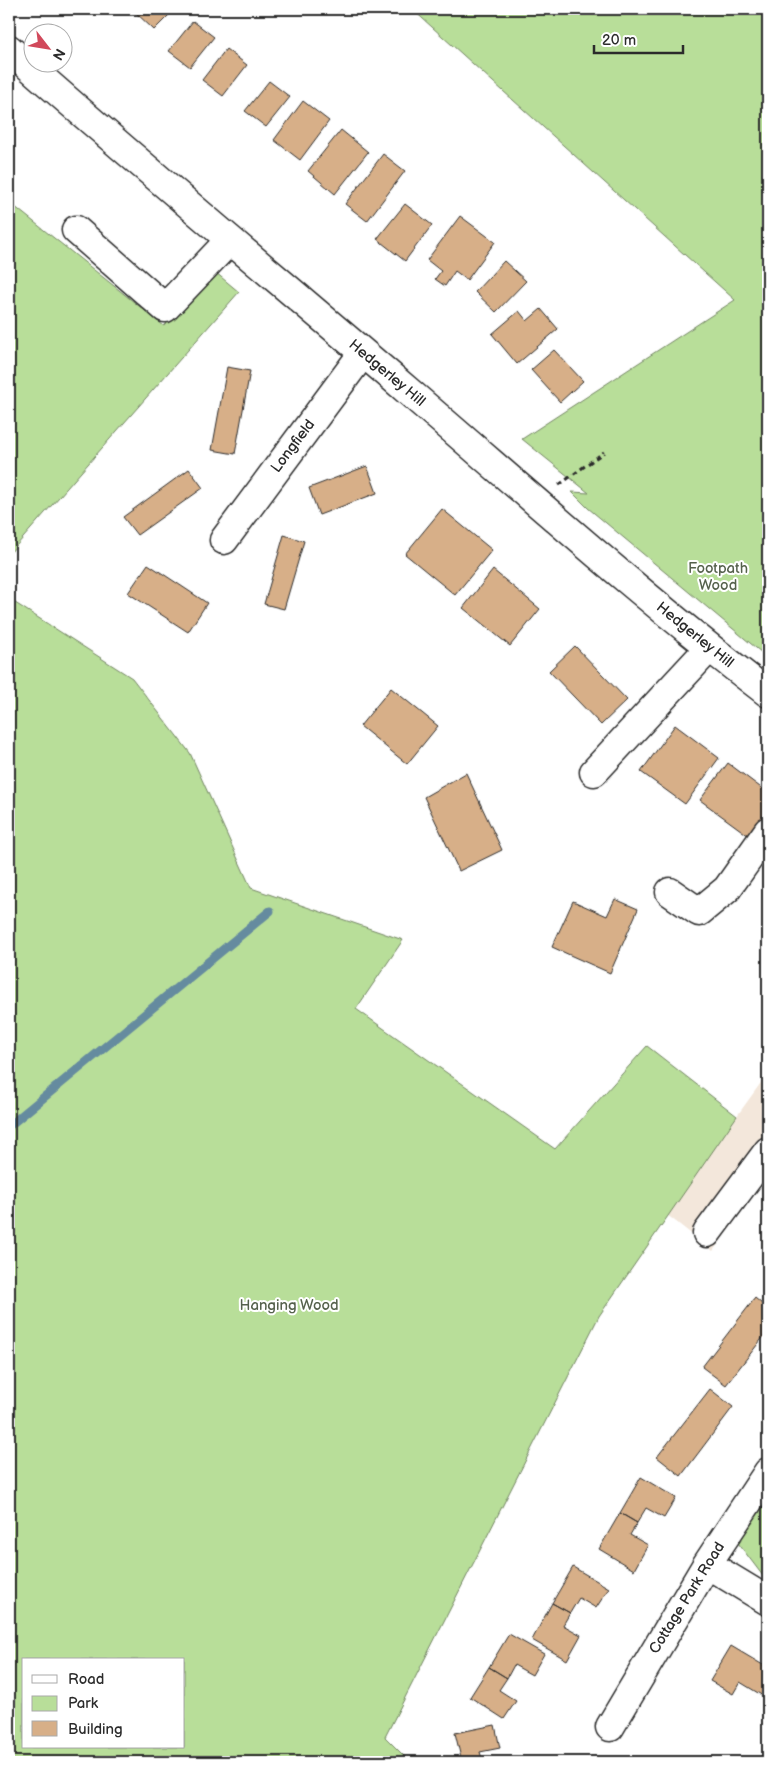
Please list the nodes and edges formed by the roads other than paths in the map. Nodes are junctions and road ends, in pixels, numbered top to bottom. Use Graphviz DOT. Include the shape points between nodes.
graph roads {
  1 [pos="9,49"];
  2 [pos="76,230"];
  3 [pos="230,240"];
  4 [pos="363,353"];
  5 [pos="224,540"];
  6 [pos="709,648"];
  7 [pos="768,693"];
  8 [pos="594,772"];
  9 [pos="768,831"];
  10 [pos="670,892"];
  11 [pos="768,1151"];
  12 [pos="707,1233"];
  13 [pos="768,1472"];
  14 [pos="707,1564"];
  15 [pos="768,1601"];
  16 [pos="610,1727"];
  1 -- 3 [label="street, Hedgerley Hill"];
  2 -- 3 [label="street" via="165,308"];
  3 -- 4 [label="street, Hedgerley Hill"];
  4 -- 5 [label="street, Longfield"];
  4 -- 6 [label="street, Hedgerley Hill"];
  6 -- 7 [label="street, Hedgerley Hill"];
  6 -- 8 [label="street"];
  9 -- 10 [label="street" via="727,889 699,912"];
  11 -- 12 [label="street"];
  13 -- 14 [label="street, Cottage Park Road"];
  14 -- 15 [label="street"];
  14 -- 16 [label="street, Cottage Park Road"];
}
